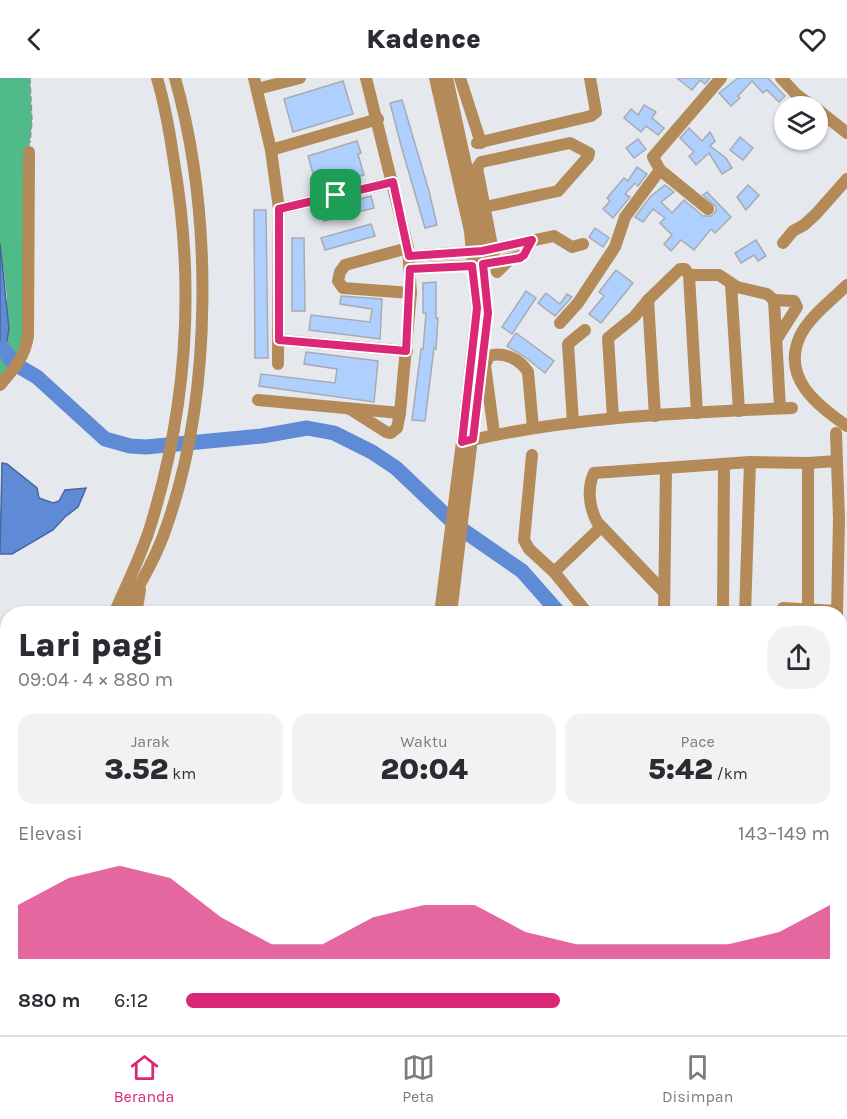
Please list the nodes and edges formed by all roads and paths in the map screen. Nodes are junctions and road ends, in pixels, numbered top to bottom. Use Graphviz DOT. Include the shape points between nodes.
graph roads {
  1 [pos="30,78"];
  2 [pos="157,78"];
  3 [pos="175,78"];
  4 [pos="300,78"];
  5 [pos="366,78"];
  6 [pos="435,78"];
  7 [pos="447,78"];
  8 [pos="460,78"];
  9 [pos="590,78"];
  10 [pos="721,78"];
  11 [pos="781,78"];
  12 [pos="256,83"];
  13 [pos="799,96"];
  14 [pos="378,118"];
  15 [pos="828,118"];
  16 [pos="847,133"];
  17 [pos="272,150"];
  18 [pos="29,152"];
  19 [pos="660,170"];
  20 [pos="847,179"];
  21 [pos="393,182"];
  22 [pos="485,207"];
  23 [pos="279,209"];
  24 [pos="708,209"];
  25 [pos="532,240"];
  26 [pos="783,243"];
  27 [pos="583,244"];
  28 [pos="409,252"];
  29 [pos="485,262"];
  30 [pos="410,269"];
  31 [pos="689,275"];
  32 [pos="731,284"];
  33 [pos="847,285"];
  34 [pos="411,292"];
  35 [pos="648,300"];
  36 [pos="774,300"];
  37 [pos="560,323"];
  38 [pos="585,330"];
  39 [pos="279,340"];
  40 [pos="776,340"];
  41 [pos="406,351"];
  42 [pos="278,364"];
  43 [pos="0,385"];
  44 [pos="258,400"];
  45 [pos="350,409"];
  46 [pos="739,411"];
  47 [pos="400,413"];
  48 [pos="697,413"];
  49 [pos="655,416"];
  50 [pos="614,418"];
  51 [pos="573,423"];
  52 [pos="847,426"];
  53 [pos="532,428"];
  54 [pos="494,433"];
  55 [pos="836,433"];
  56 [pos="468,441"];
  57 [pos="532,455"];
  58 [pos="837,461"];
  59 [pos="750,462"];
  60 [pos="808,463"];
  61 [pos="724,464"];
  62 [pos="666,468"];
  63 [pos="843,519"];
  64 [pos="601,527"];
  65 [pos="456,537"];
  66 [pos="554,572"];
  67 [pos="144,577"];
  68 [pos="663,591"];
  69 [pos="117,606"];
  70 [pos="128,606"];
  71 [pos="138,606"];
  72 [pos="442,606"];
  73 [pos="452,606"];
  74 [pos="582,606"];
  75 [pos="664,606"];
  76 [pos="723,606"];
  77 [pos="745,606"];
  78 [pos="808,606"];
  79 [pos="837,606"];
  1 -- 18 [label="path" via="33,122"];
  2 -- 69 [label="street" via="182,209 186,330 171,451 152,523"];
  3 -- 67 [label="street" via="189,140 201,248 202,332 187,450 166,528"];
  4 -- 12 [label="street"];
  5 -- 14 [label="street"];
  6 -- 29 [label="street" via="470,231"];
  7 -- 29 [label="street"];
  8 -- 9 [label="street" via="479,143 591,116 596,112"];
  10 -- 19 [label="street" via="653,157"];
  11 -- 13 [label="street"];
  12 -- 17 [label="street"];
  14 -- 17 [label="street"];
  14 -- 21 [label="street"];
  15 -- 16 [label="street"];
  17 -- 23 [label="street"];
  18 -- 43 [label="street" via="28,336 17,365"];
  19 -- 24 [label="street"];
  19 -- 37 [label="street" via="625,217 615,247"];
  20 -- 26 [label="street"];
  21 -- 23 [label="street"];
  21 -- 28 [label="street"];
  22 -- 22 [label="street" via="558,191 589,153 570,143 481,162 477,168"];
  22 -- 29 [label="street"];
  23 -- 39 [label="street"];
  25 -- 27 [label="street" via="554,236 572,247"];
  25 -- 29 [label="street"];
  25 -- 29 [label="street" via="524,255"];
  28 -- 29 [label="street"];
  28 -- 30 [label="street"];
  28 -- 34 [label="street" via="345,265 338,281 343,288"];
  29 -- 30 [label="street"];
  29 -- 56 [label="street" via="488,313"];
  30 -- 34 [label="street"];
  31 -- 32 [label="street" via="719,275"];
  31 -- 35 [label="street" via="680,268"];
  31 -- 48 [label="street"];
  32 -- 36 [label="street" via="767,294"];
  32 -- 46 [label="street"];
  33 -- 52 [label="street" via="800,336 796,356 798,375 806,391 818,406"];
  34 -- 41 [label="street"];
  35 -- 49 [label="street"];
  35 -- 50 [label="street" via="608,338"];
  36 -- 40 [label="street"];
  36 -- 40 [label="street" via="797,303"];
  38 -- 51 [label="street" via="568,344"];
  39 -- 41 [label="street"];
  39 -- 42 [label="street"];
  40 -- 46 [label="street" via="786,408"];
  41 -- 47 [label="street"];
  44 -- 45 [label="street"];
  45 -- 47 [label="street"];
  45 -- 47 [label="street" via="391,433 397,428"];
  46 -- 48 [label="street"];
  48 -- 49 [label="street"];
  49 -- 50 [label="street"];
  50 -- 51 [label="street"];
  51 -- 53 [label="street"];
  53 -- 54 [label="street"];
  53 -- 54 [label="street" via="528,372 504,354 496,354 489,356 485,365"];
  54 -- 56 [label="street"];
  55 -- 58 [label="street"];
  56 -- 65 [label="street"];
  57 -- 66 [label="street" via="524,540"];
  58 -- 60 [label="street"];
  58 -- 63 [label="street"];
  59 -- 60 [label="street"];
  59 -- 61 [label="street"];
  59 -- 77 [label="street"];
  60 -- 78 [label="street"];
  61 -- 62 [label="street"];
  61 -- 76 [label="street"];
  62 -- 64 [label="street" via="594,473 590,506"];
  62 -- 68 [label="street"];
  63 -- 79 [label="street"];
  64 -- 66 [label="street"];
  64 -- 68 [label="street"];
  65 -- 72 [label="street"];
  65 -- 73 [label="street"];
  66 -- 74 [label="street"];
  67 -- 70 [label="street"];
  67 -- 71 [label="street"];
  68 -- 75 [label="street"];
}
